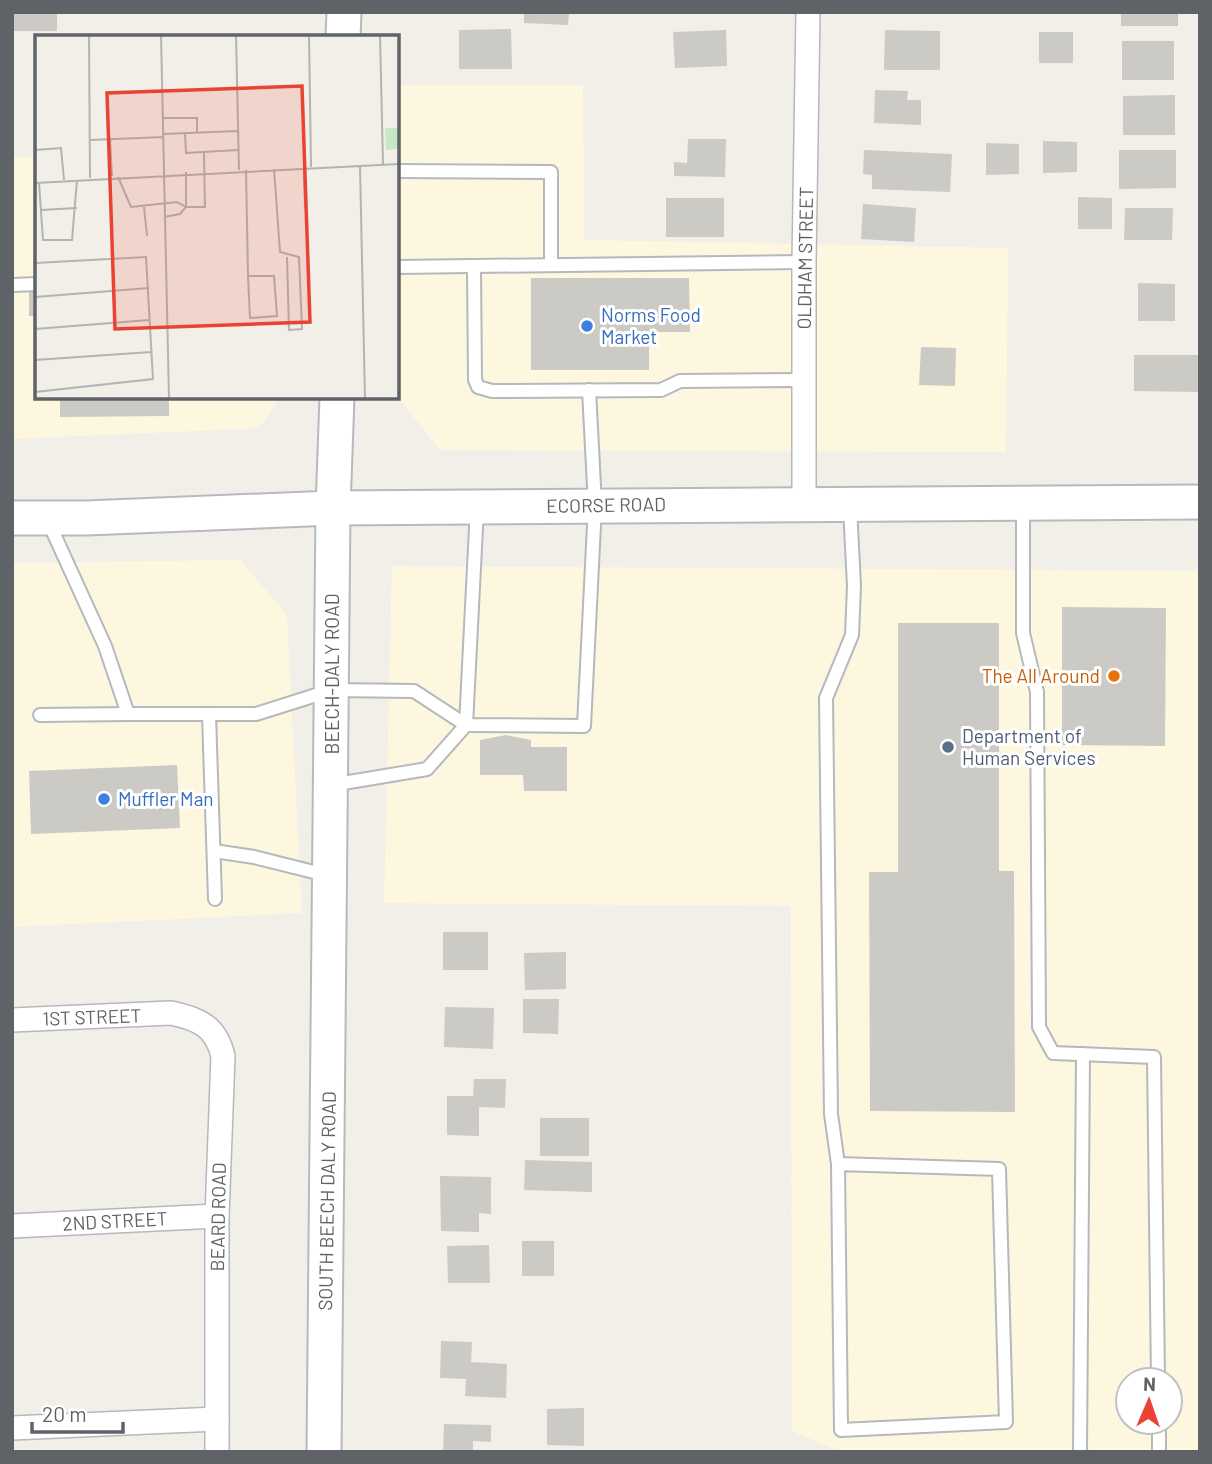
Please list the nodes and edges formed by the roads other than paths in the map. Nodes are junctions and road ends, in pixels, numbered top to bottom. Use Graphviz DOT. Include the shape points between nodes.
graph roads {
  1 [pos="344,12"];
  2 [pos="808,12"];
  3 [pos="343,35"];
  4 [pos="399,171"];
  5 [pos="804,262"];
  6 [pos="551,265"];
  7 [pos="399,267"];
  8 [pos="474,268"];
  9 [pos="35,284"];
  10 [pos="12,285"];
  11 [pos="804,380"];
  12 [pos="589,390"];
  13 [pos="337,399"];
  14 [pos="1023,502"];
  15 [pos="1200,502"];
  16 [pos="804,503"];
  17 [pos="850,503"];
  18 [pos="595,505"];
  19 [pos="477,506"];
  20 [pos="334,508"];
  21 [pos="12,518"];
  22 [pos="47,518"];
  23 [pos="332,690"];
  24 [pos="128,714"];
  25 [pos="40,715"];
  26 [pos="209,715"];
  27 [pos="466,725"];
  28 [pos="331,785"];
  29 [pos="214,851"];
  30 [pos="330,876"];
  31 [pos="215,899"];
  32 [pos="329,950"];
  33 [pos="172,1013"];
  34 [pos="12,1020"];
  35 [pos="1083,1054"];
  36 [pos="838,1164"];
  37 [pos="217,1216"];
  38 [pos="12,1226"];
  39 [pos="1158,1366"];
  40 [pos="217,1419"];
  41 [pos="12,1428"];
  42 [pos="217,1452"];
  43 [pos="324,1452"];
  44 [pos="1080,1452"];
  1 -- 3 [label="main road"];
  2 -- 5 [label="street, OLDHAM STREET"];
  4 -- 6 [label="lane" via="551,172"];
  5 -- 6 [label="lane"];
  5 -- 11 [label="street, OLDHAM STREET"];
  6 -- 8 [label="lane"];
  7 -- 8 [label="lane"];
  8 -- 12 [label="lane" via="478,387 492,391"];
  9 -- 10 [label="lane"];
  11 -- 12 [label="lane" via="680,382 661,390"];
  11 -- 16 [label="street, OLDHAM STREET"];
  12 -- 18 [label="lane"];
  13 -- 20 [label="main road, BEECH-DALY ROAD"];
  14 -- 15 [label="main road, ECORSE ROAD"];
  14 -- 17 [label="main road, ECORSE ROAD"];
  14 -- 35 [label="lane" via="1023,633 1037,692 1039,1027 1053,1053"];
  16 -- 17 [label="main road, ECORSE ROAD"];
  16 -- 18 [label="main road, ECORSE ROAD"];
  17 -- 36 [label="lane" via="852,635 826,698 831,1114"];
  18 -- 19 [label="main road, ECORSE ROAD"];
  18 -- 27 [label="lane" via="584,726"];
  19 -- 20 [label="main road, ECORSE ROAD"];
  19 -- 27 [label="lane"];
  20 -- 22 [label="main road, ECORSE ROAD"];
  20 -- 23 [label="main road, BEECH-DALY ROAD"];
  21 -- 22 [label="main road, ECORSE ROAD"];
  22 -- 24 [label="lane" via="105,646"];
  23 -- 26 [label="lane" via="256,714"];
  23 -- 27 [label="lane" via="414,691"];
  23 -- 28 [label="main road, BEECH-DALY ROAD"];
  24 -- 25 [label="lane"];
  24 -- 26 [label="lane"];
  26 -- 29 [label="lane"];
  27 -- 28 [label="lane" via="427,769"];
  28 -- 30 [label="main road, BEECH-DALY ROAD"];
  29 -- 30 [label="lane"];
  29 -- 31 [label="lane"];
  30 -- 32 [label="main road, BEECH-DALY ROAD"];
  32 -- 43 [label="main road, SOUTH BEECH DALY ROAD"];
  33 -- 34 [label="street, 1ST STREET"];
  33 -- 37 [label="street, BEARD ROAD" via="207,1027 219,1040 223,1056"];
  35 -- 39 [label="lane" via="1154,1057"];
  35 -- 44 [label="lane"];
  36 -- 36 [label="lane" via="999,1169 1006,1422 841,1430"];
  37 -- 38 [label="street, 2ND STREET"];
  37 -- 40 [label="street, BEARD ROAD"];
  40 -- 41 [label="street"];
  40 -- 42 [label="street, BEARD ROAD"];
}
